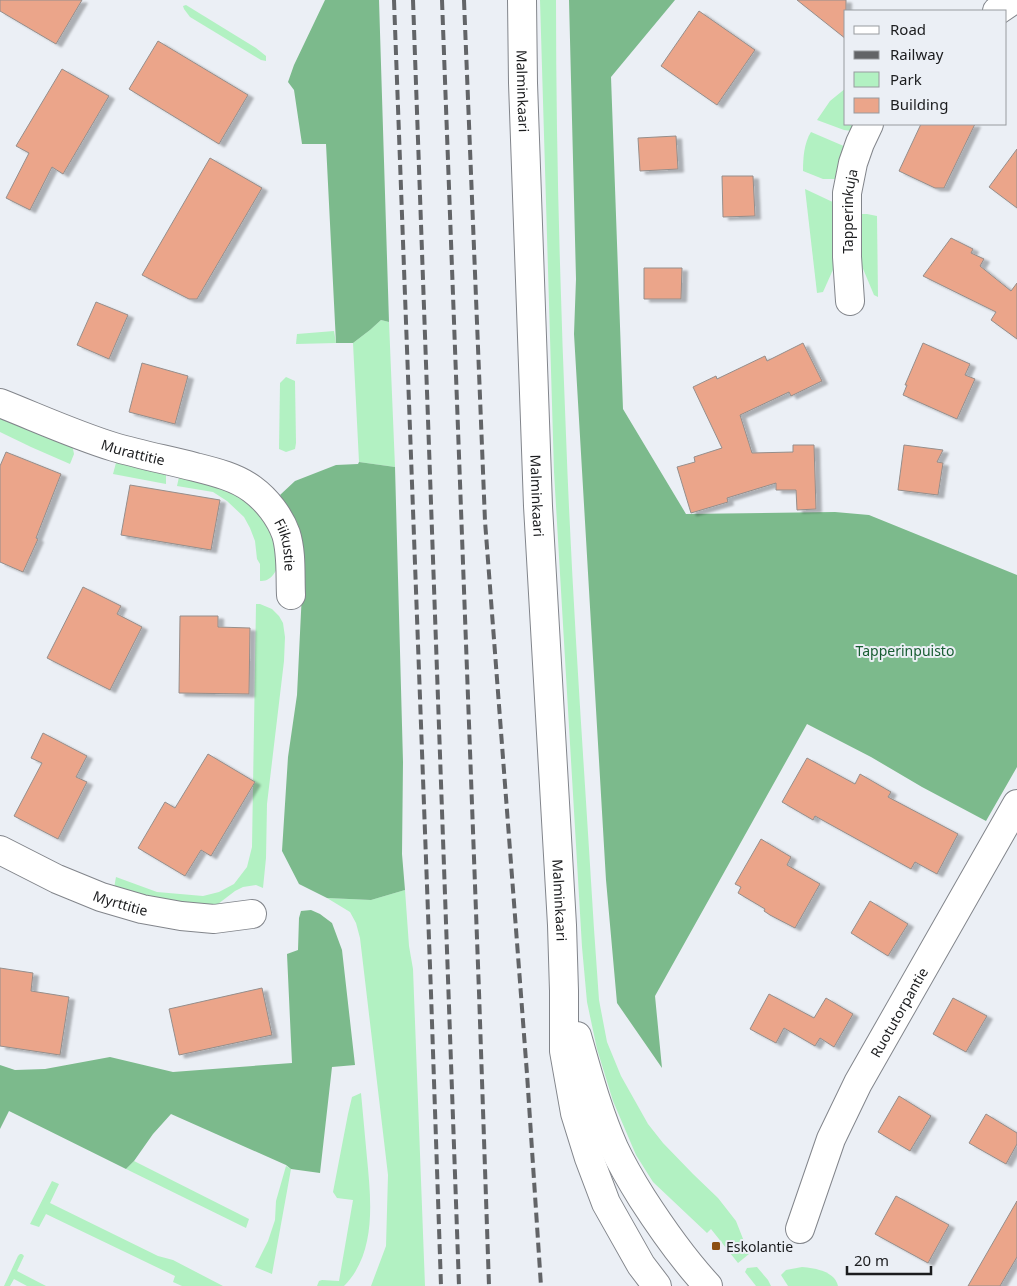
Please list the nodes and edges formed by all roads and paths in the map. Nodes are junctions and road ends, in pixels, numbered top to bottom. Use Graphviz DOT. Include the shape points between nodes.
graph roads {
  1 [pos="522,0"];
  2 [pos="1013,0"];
  3 [pos="998,10"];
  4 [pos="869,125"];
  5 [pos="850,301"];
  6 [pos="0,404"];
  7 [pos="265,500"];
  8 [pos="290,595"];
  9 [pos="1017,804"];
  10 [pos="0,850"];
  11 [pos="252,914"];
  12 [pos="564,991"];
  13 [pos="800,1229"];
  14 [pos="657,1286"];
  15 [pos="708,1286"];
  1 -- 12 [label="main road, Malminkaari" via="538,506"];
  2 -- 3 [label="main road"];
  4 -- 5 [label="main road, Tapperinkuja" via="853,163 847,193"];
  6 -- 7 [label="main road, Murattitie" via="113,446 215,472 251,488"];
  7 -- 8 [label="main road, Fiikustie" via="278,516 286,534 290,553"];
  9 -- 13 [label="main road, Ruotutorpantie" via="858,1084 830,1139"];
  10 -- 11 [label="main road, Myrttitie" via="101,897 142,908 214,919"];
  12 -- 14 [label="main road, Malminkaari" via="564,1051 575,1113 589,1158 606,1203 641,1265"];
  12 -- 15 [label="main road, Malminkaari" via="596,1100 614,1148 650,1211 687,1263"];
}
